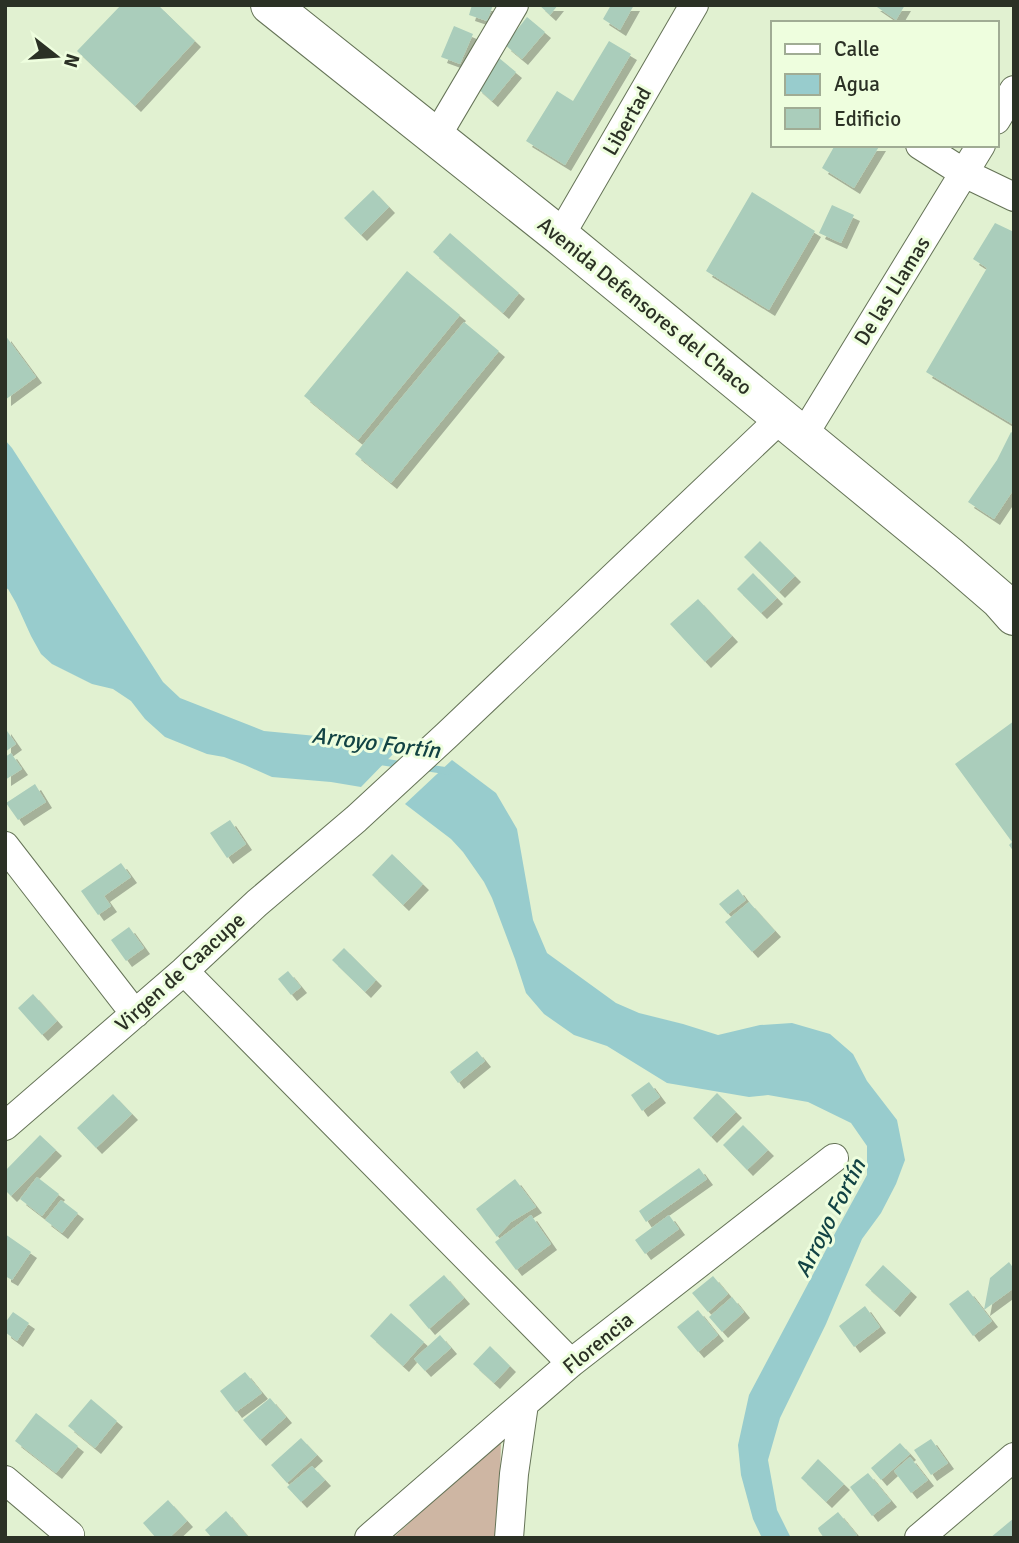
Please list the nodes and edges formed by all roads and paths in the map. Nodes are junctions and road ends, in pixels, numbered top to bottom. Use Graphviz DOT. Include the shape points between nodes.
graph roads {
  1 [pos="270,5"];
  2 [pos="514,5"];
  3 [pos="694,5"];
  4 [pos="1014,90"];
  5 [pos="998,117"];
  6 [pos="436,137"];
  7 [pos="923,147"];
  8 [pos="980,147"];
  9 [pos="964,173"];
  10 [pos="1014,197"];
  11 [pos="561,236"];
  12 [pos="792,427"];
  13 [pos="1014,616"];
  14 [pos="447,735"];
  15 [pos="5,846"];
  16 [pos="184,971"];
  17 [pos="135,1014"];
  18 [pos="5,1126"];
  19 [pos="834,1158"];
  20 [pos="571,1363"];
  21 [pos="524,1404"];
  22 [pos="1014,1457"];
  23 [pos="5,1480"];
  24 [pos="69,1538"];
  25 [pos="369,1538"];
  26 [pos="509,1538"];
  27 [pos="919,1538"];
  1 -- 6 [label="main road, Avenida Defensores del Chaco"];
  2 -- 6 [label="street"];
  3 -- 11 [label="street, Libertad"];
  4 -- 5 [label="street"];
  6 -- 11 [label="main road, Avenida Defensores del Chaco"];
  7 -- 9 [label="street"];
  8 -- 9 [label="street, De las Llamas"];
  9 -- 10 [label="street"];
  9 -- 12 [label="street, De las Llamas"];
  11 -- 12 [label="main road, Avenida Defensores del Chaco"];
  12 -- 13 [label="main road, Avenida Defensores del Chaco" via="948,555"];
  12 -- 14 [label="street, De las Llamas"];
  14 -- 16 [label="street, Virgen de Caacupe"];
  15 -- 17 [label="street"];
  16 -- 17 [label="street, Virgen de Caacupe"];
  16 -- 20 [label="street"];
  17 -- 18 [label="street, Virgen de Caacupe"];
  19 -- 20 [label="street, Florencia"];
  20 -- 21 [label="street, Florencia"];
  21 -- 25 [label="street, Florencia"];
  21 -- 26 [label="street"];
  22 -- 27 [label="street"];
  23 -- 24 [label="street"];
}
